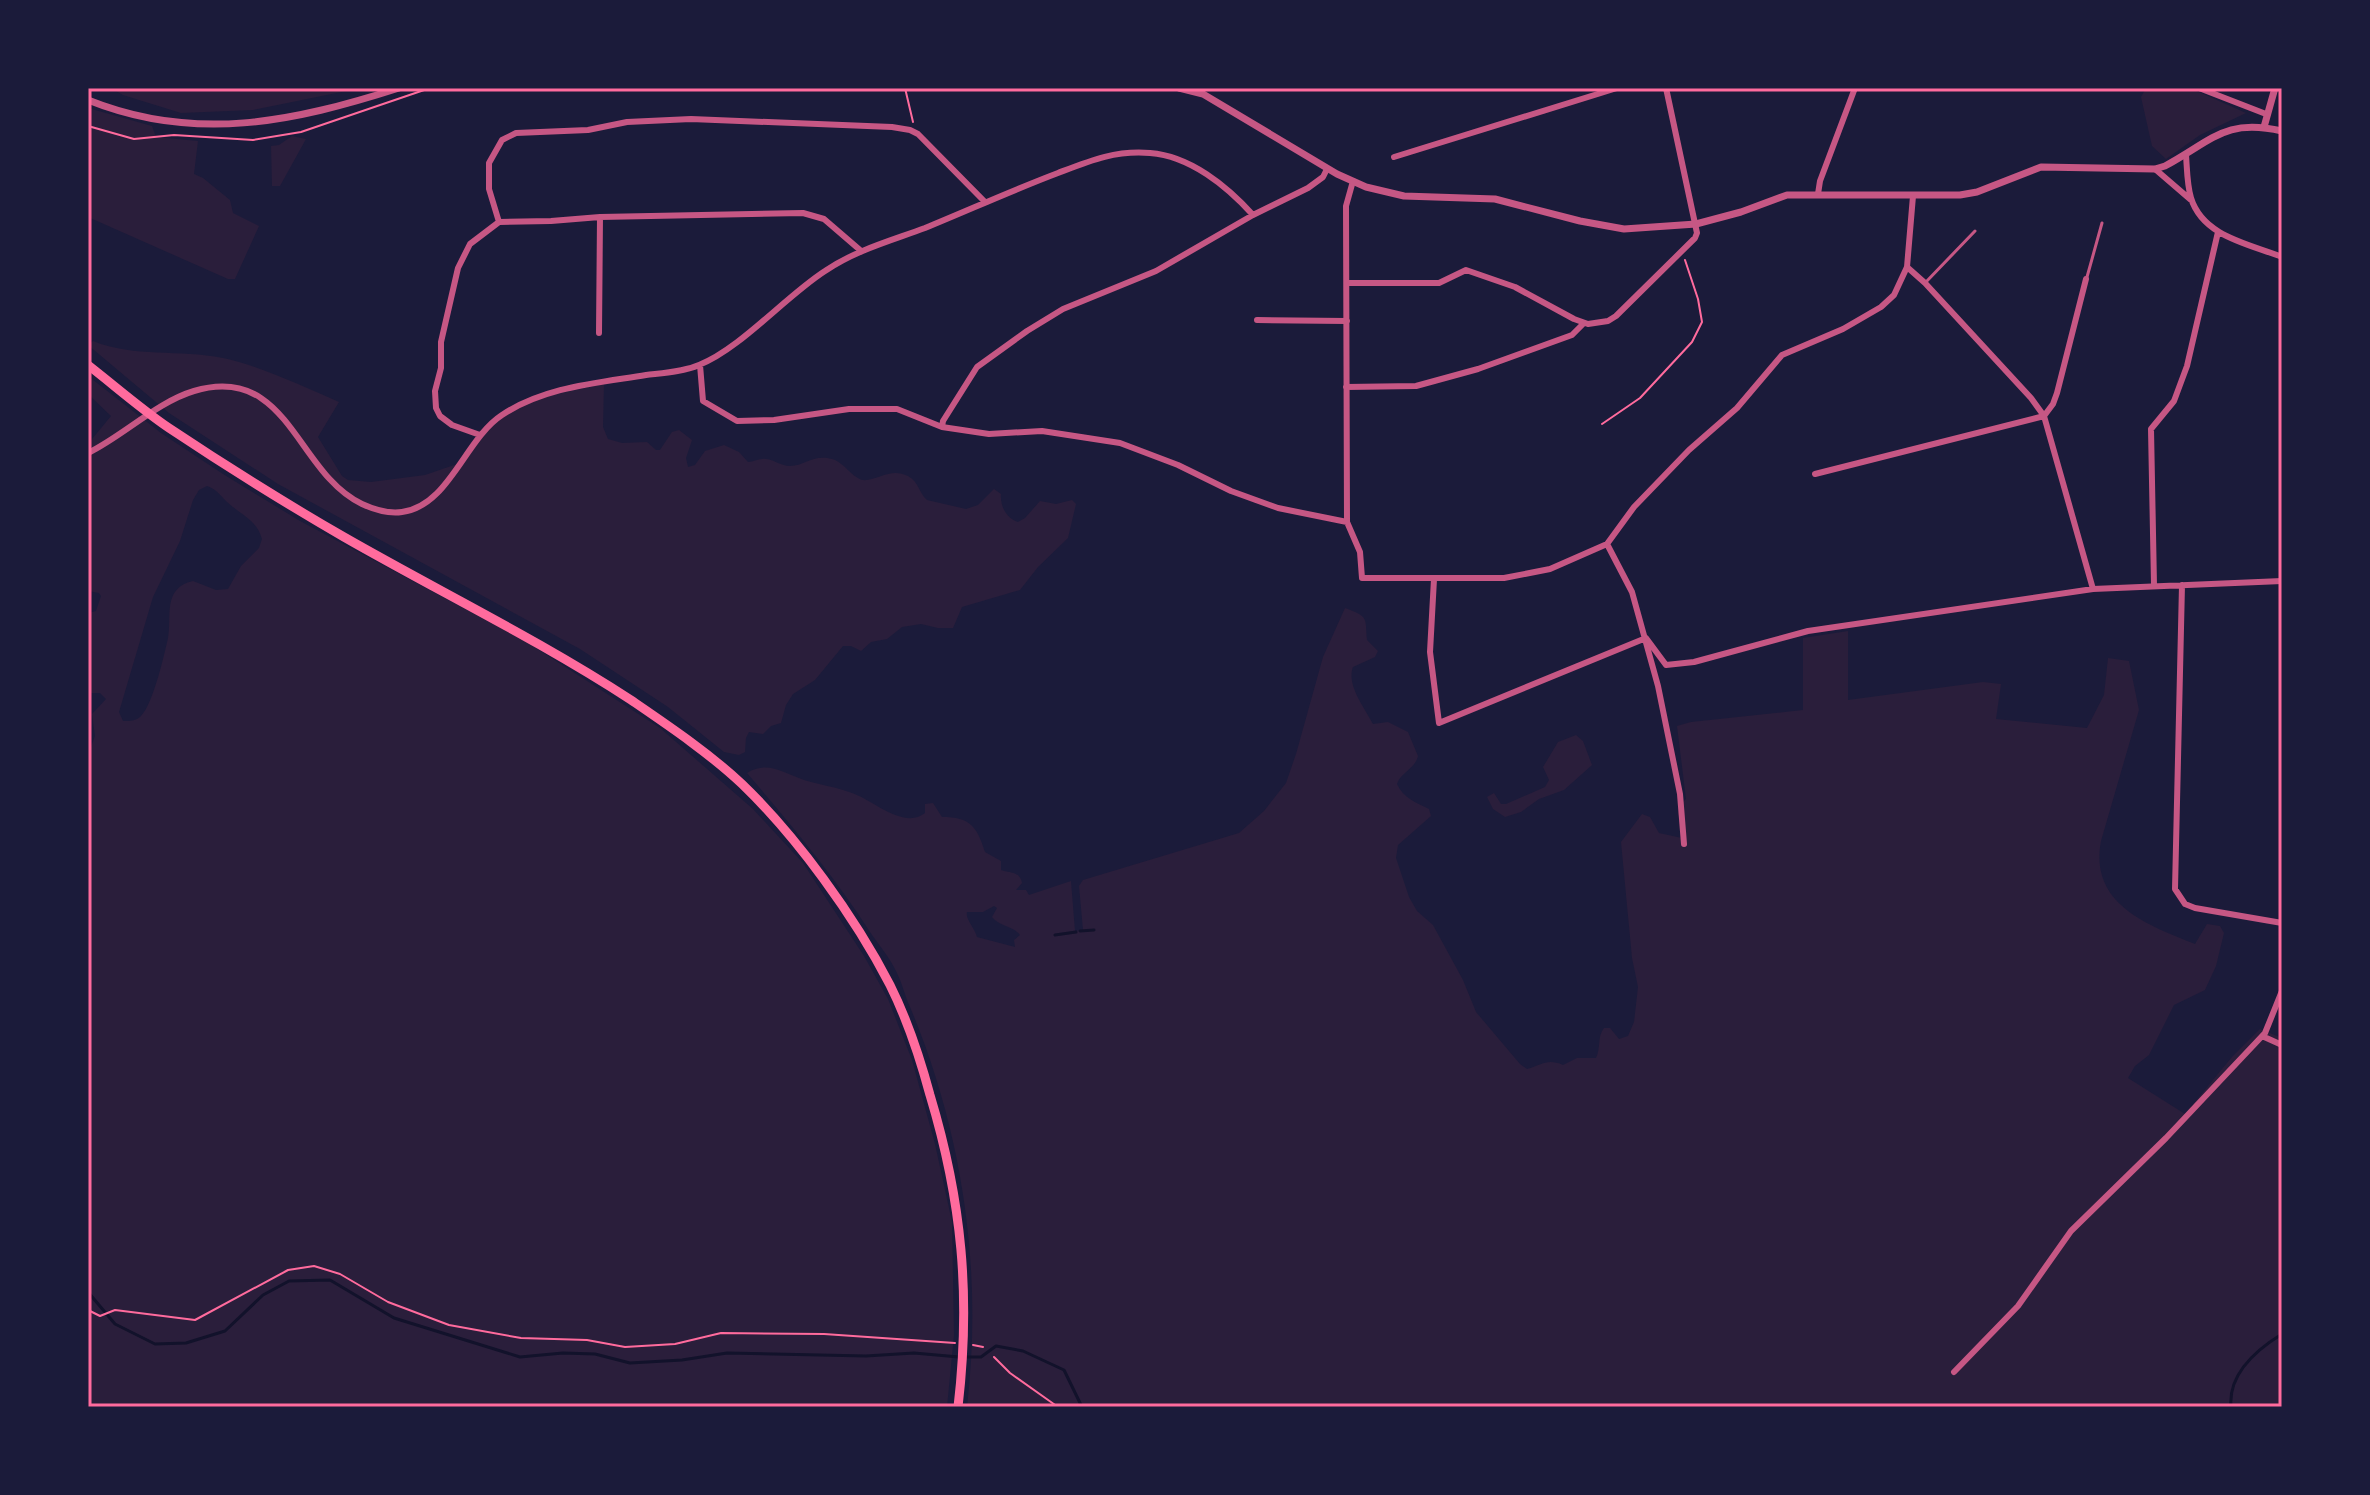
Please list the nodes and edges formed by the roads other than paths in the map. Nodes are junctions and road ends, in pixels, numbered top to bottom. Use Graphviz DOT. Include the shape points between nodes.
graph roads {
  1 [pos="399,88"];
  2 [pos="1179,88"];
  3 [pos="1617,88"];
  4 [pos="1666,88"];
  5 [pos="1855,88"];
  6 [pos="2199,88"];
  7 [pos="2275,88"];
  8 [pos="88,100"];
  9 [pos="2266,114"];
  10 [pos="2264,127"];
  11 [pos="2282,131"];
  12 [pos="2186,155"];
  13 [pos="1394,157"];
  14 [pos="1327,169"];
  15 [pos="2155,169"];
  16 [pos="1353,181"];
  17 [pos="1818,194"];
  18 [pos="1913,196"];
  19 [pos="2191,200"];
  20 [pos="985,202"];
  21 [pos="1253,215"];
  22 [pos="600,217"];
  23 [pos="499,222"];
  24 [pos="2102,223"];
  25 [pos="1696,224"];
  26 [pos="1975,231"];
  27 [pos="2218,232"];
  28 [pos="860,250"];
  29 [pos="2282,257"];
  30 [pos="1907,267"];
  31 [pos="2086,279"];
  32 [pos="1347,283"];
  33 [pos="1925,283"];
  34 [pos="1257,320"];
  35 [pos="1347,321"];
  36 [pos="1584,323"];
  37 [pos="599,333"];
  38 [pos="88,365"];
  39 [pos="700,365"];
  40 [pos="1346,387"];
  41 [pos="2044,416"];
  42 [pos="942,427"];
  43 [pos="480,435"];
  44 [pos="88,453"];
  45 [pos="1815,474"];
  46 [pos="1347,522"];
  47 [pos="1607,544"];
  48 [pos="1434,579"];
  49 [pos="2282,581"];
  50 [pos="2154,585"];
  51 [pos="2182,585"];
  52 [pos="2093,589"];
  53 [pos="1646,638"];
  54 [pos="1684,844"];
  55 [pos="2282,923"];
  56 [pos="2282,991"];
  57 [pos="2262,1036"];
  58 [pos="2282,1045"];
  59 [pos="1954,1372"];
  60 [pos="958,1407"];
  1 -- 8 [label="street" via="292,118 247,123 160,122"];
  2 -- 14 [label="street" via="1225,105"];
  3 -- 13 [label="street"];
  4 -- 25 [label="street"];
  5 -- 17 [label="street"];
  6 -- 9 [label="street"];
  7 -- 9 [label="street"];
  9 -- 10 [label="street"];
  10 -- 11 [label="street"];
  10 -- 12 [label="street" via="2234,127"];
  12 -- 15 [label="street"];
  12 -- 19 [label="street"];
  14 -- 16 [label="street"];
  14 -- 21 [label="street" via="1308,188"];
  15 -- 18 [label="street" via="2049,166 1977,192"];
  15 -- 19 [label="street"];
  16 -- 25 [label="street" via="1404,196 1495,199 1624,229"];
  16 -- 32 [label="street" via="1346,206"];
  17 -- 18 [label="street"];
  17 -- 25 [label="street" via="1787,195"];
  18 -- 30 [label="street"];
  19 -- 27 [label="street"];
  20 -- 21 [label="street" via="1098,156 1154,153 1199,170"];
  20 -- 23 [label="street" via="910,130 691,119 516,133 502,140 489,163 489,189"];
  20 -- 28 [label="street"];
  21 -- 42 [label="street" via="1156,271 1063,309 1027,331 977,367"];
  22 -- 23 [label="street"];
  22 -- 28 [label="street" via="808,214 831,224"];
  22 -- 37 [label="street"];
  23 -- 43 [label="street" via="470,244 458,268 435,391 440,416"];
  24 -- 31 [label="lane"];
  25 -- 36 [label="street" via="1695,238 1616,316"];
  26 -- 33 [label="lane"];
  27 -- 29 [label="street"];
  27 -- 50 [label="street" via="2187,366 2174,401 2151,429"];
  28 -- 39 [label="street" via="821,273"];
  30 -- 33 [label="street"];
  30 -- 47 [label="street" via="1894,295 1881,307 1782,355 1737,408 1634,507"];
  31 -- 41 [label="street" via="2057,393"];
  32 -- 35 [label="street"];
  32 -- 36 [label="street" via="1439,283 1466,270 1515,287"];
  33 -- 41 [label="street"];
  34 -- 35 [label="street"];
  35 -- 40 [label="street"];
  36 -- 40 [label="street" via="1572,335 1416,386"];
  38 -- 60 [label="main road" via="168,427 342,536 530,638 675,730 742,785 802,852 891,986 944,1142 960,1222 964,1305"];
  39 -- 42 [label="street" via="703,401 737,421 897,409"];
  39 -- 43 [label="street" via="536,396 489,423"];
  40 -- 46 [label="street"];
  41 -- 45 [label="street"];
  41 -- 52 [label="street"];
  42 -- 46 [label="street" via="989,434 1042,431 1120,443 1278,508"];
  43 -- 44 [label="street" via="432,500 403,512 373,509 343,494 323,475 287,421 255,394 221,386 177,398"];
  46 -- 48 [label="street" via="1360,552 1362,578"];
  47 -- 48 [label="street" via="1550,569 1504,578"];
  47 -- 53 [label="street" via="1632,592"];
  48 -- 53 [label="street" via="1430,652 1439,723"];
  49 -- 51 [label="street"];
  50 -- 51 [label="street"];
  50 -- 52 [label="street"];
  51 -- 55 [label="street" via="2175,889 2195,908"];
  52 -- 53 [label="street" via="1808,631 1694,662 1666,665"];
  53 -- 54 [label="street" via="1674,764"];
  56 -- 57 [label="street"];
  57 -- 58 [label="street"];
  57 -- 59 [label="street" via="2071,1231 2018,1306"];
}
